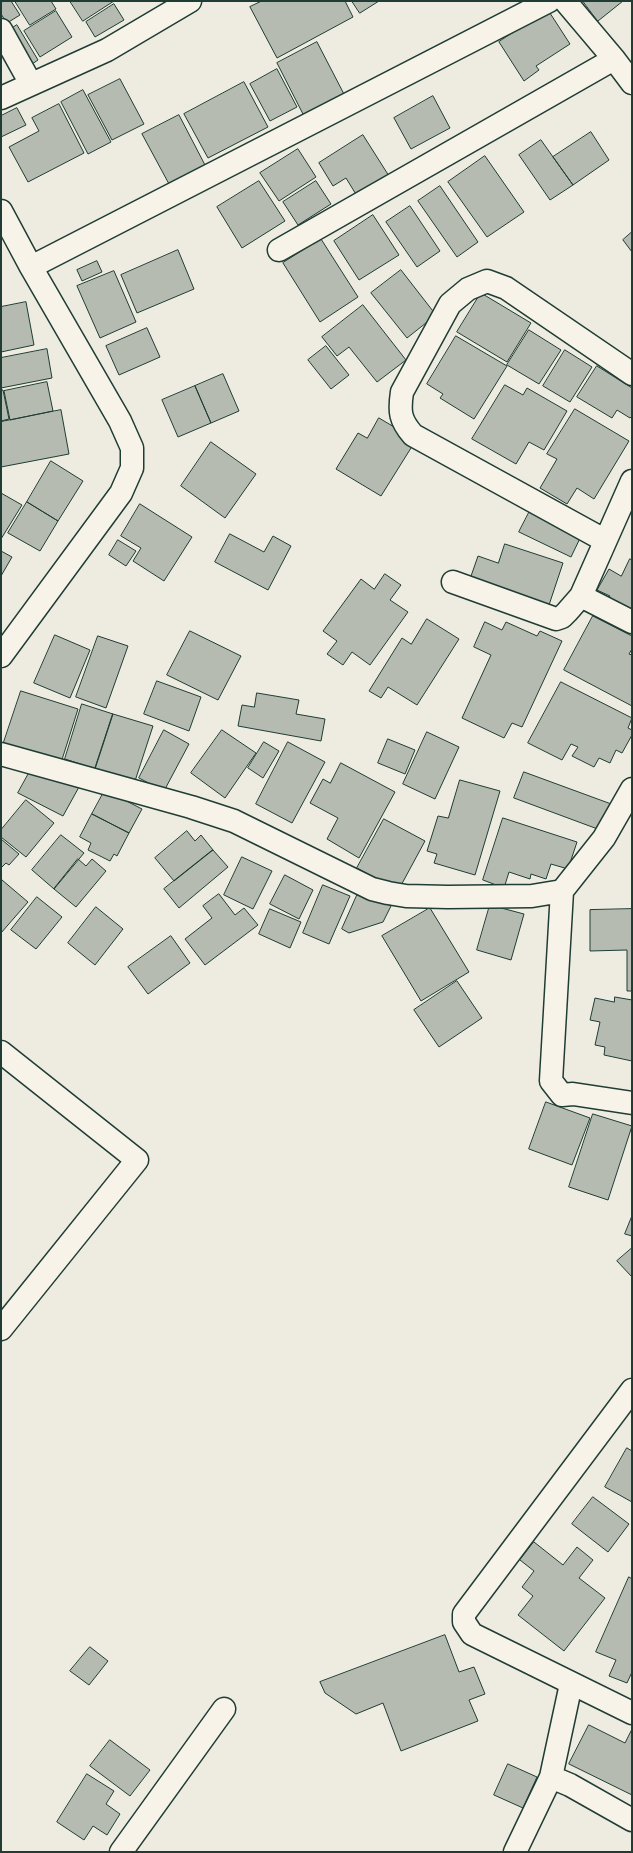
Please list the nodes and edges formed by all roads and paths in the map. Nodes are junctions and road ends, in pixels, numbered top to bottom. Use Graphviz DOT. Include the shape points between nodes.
graph roads {
  1 [pos="190,1"];
  2 [pos="548,1"];
  3 [pos="565,1"];
  4 [pos="1,30"];
  5 [pos="614,59"];
  6 [pos="632,83"];
  7 [pos="31,84"];
  8 [pos="1,98"];
  9 [pos="1,211"];
  10 [pos="279,250"];
  11 [pos="31,267"];
  12 [pos="632,374"];
  13 [pos="632,481"];
  14 [pos="604,540"];
  15 [pos="453,582"];
  16 [pos="581,596"];
  17 [pos="632,622"];
  18 [pos="1,656"];
  19 [pos="1,754"];
  20 [pos="632,790"];
  21 [pos="562,891"];
  22 [pos="1,1052"];
  23 [pos="632,1103"];
  24 [pos="1,1329"];
  25 [pos="632,1390"];
  26 [pos="571,1684"];
  27 [pos="224,1709"];
  28 [pos="632,1713"];
  29 [pos="551,1777"];
  30 [pos="632,1820"];
  31 [pos="121,1852"];
  32 [pos="515,1852"];
  1 -- 7 [label="street" via="107,50"];
  2 -- 11 [label="street"];
  3 -- 5 [label="street"];
  4 -- 7 [label="street"];
  5 -- 6 [label="street"];
  5 -- 10 [label="street"];
  7 -- 8 [label="street"];
  9 -- 11 [label="street"];
  11 -- 18 [label="street" via="120,421 132,448 132,468 121,493"];
  12 -- 14 [label="street" via="506,288 487,281 468,289 450,304 402,392 400,408 403,424 413,435"];
  13 -- 14 [label="street"];
  14 -- 16 [label="street"];
  15 -- 16 [label="street" via="556,618 568,612"];
  16 -- 17 [label="street"];
  19 -- 21 [label="street" via="184,804 234,821 372,889 388,893 406,896 471,897 532,896"];
  20 -- 21 [label="street" via="604,838"];
  21 -- 23 [label="street" via="551,1081 562,1095 573,1094"];
  22 -- 24 [label="street" via="137,1160"];
  25 -- 26 [label="street" via="464,1614 464,1622 472,1634"];
  26 -- 28 [label="street"];
  26 -- 29 [label="street"];
  27 -- 31 [label="street"];
  29 -- 30 [label="street"];
  29 -- 32 [label="street"];
}
